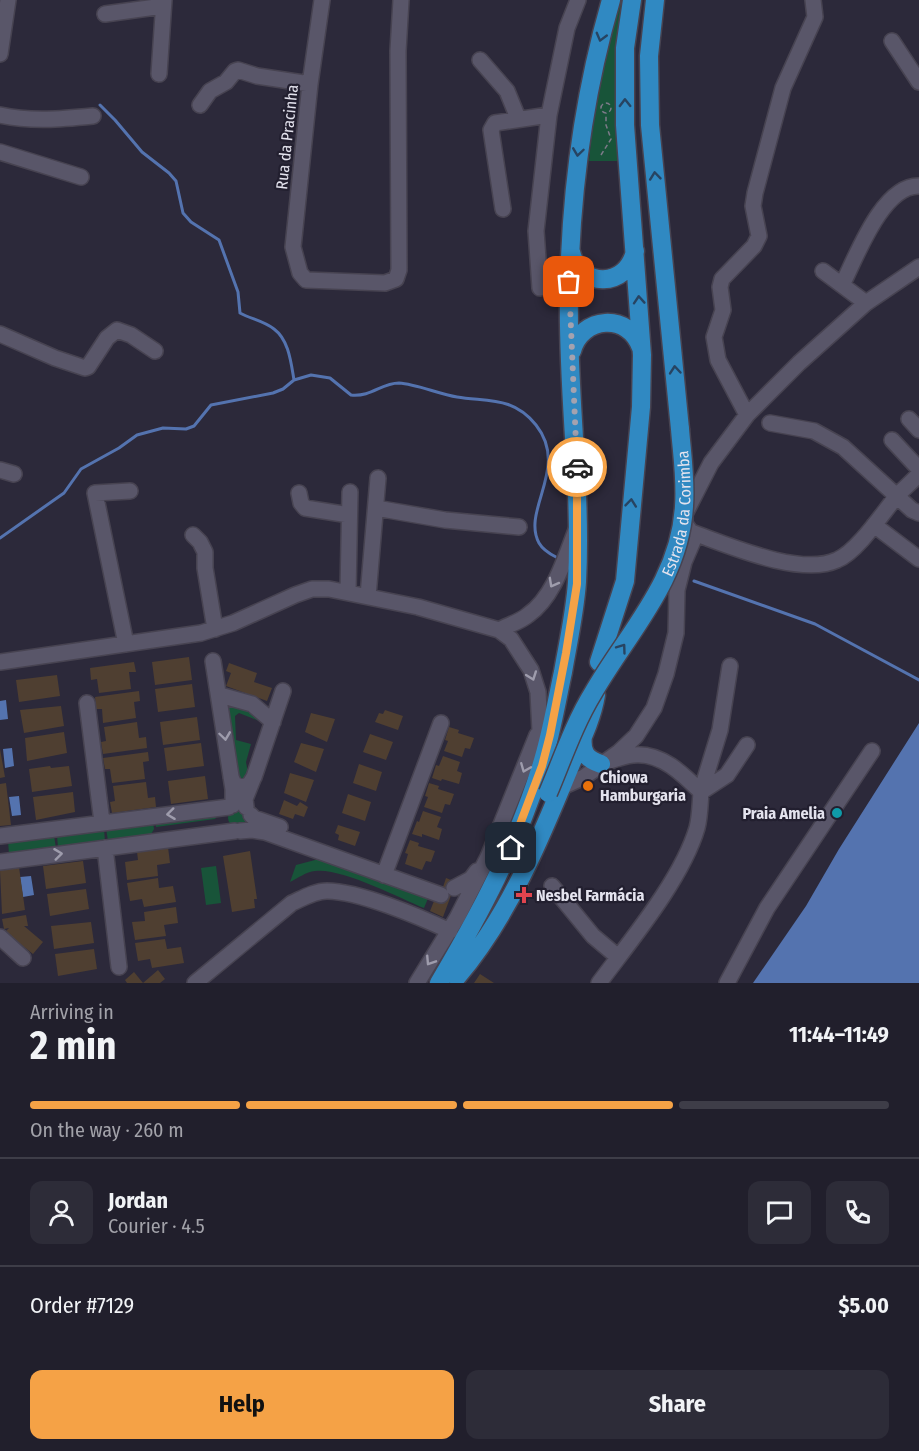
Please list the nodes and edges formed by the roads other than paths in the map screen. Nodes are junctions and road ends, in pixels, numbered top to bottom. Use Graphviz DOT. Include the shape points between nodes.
graph roads {
  1 [pos="8,0"];
  2 [pos="322,0"];
  3 [pos="401,0"];
  4 [pos="578,0"];
  5 [pos="611,0"];
  6 [pos="632,0"];
  7 [pos="655,0"];
  8 [pos="813,0"];
  9 [pos="164,3"];
  10 [pos="105,14"];
  11 [pos="892,41"];
  12 [pos="0,54"];
  13 [pos="480,60"];
  14 [pos="159,74"];
  15 [pos="919,81"];
  16 [pos="310,84"];
  17 [pos="201,105"];
  18 [pos="0,115"];
  19 [pos="549,115"];
  20 [pos="93,116"];
  21 [pos="518,118"];
  22 [pos="0,152"];
  23 [pos="81,177"];
  24 [pos="919,186"];
  25 [pos="502,209"];
  26 [pos="635,245"];
  27 [pos="570,248"];
  28 [pos="919,267"];
  29 [pos="823,271"];
  30 [pos="842,285"];
  31 [pos="540,288"];
  32 [pos="867,303"];
  33 [pos="0,334"];
  34 [pos="155,351"];
  35 [pos="642,355"];
  36 [pos="571,358"];
  37 [pos="747,415"];
  38 [pos="770,423"];
  39 [pos="892,440"];
  40 [pos="919,469"];
  41 [pos="919,474"];
  42 [pos="378,478"];
  43 [pos="130,491"];
  44 [pos="350,492"];
  45 [pos="299,493"];
  46 [pos="897,496"];
  47 [pos="376,508"];
  48 [pos="919,513"];
  49 [pos="349,515"];
  50 [pos="874,525"];
  51 [pos="519,527"];
  52 [pos="577,530"];
  53 [pos="696,534"];
  54 [pos="194,535"];
  55 [pos="919,559"];
  56 [pos="348,592"];
  57 [pos="368,596"];
  58 [pos="215,628"];
  59 [pos="499,630"];
  60 [pos="126,644"];
  61 [pos="566,653"];
  62 [pos="213,661"];
  63 [pos="0,662"];
  64 [pos="600,662"];
  65 [pos="730,666"];
  66 [pos="283,691"];
  67 [pos="220,695"];
  68 [pos="596,695"];
  69 [pos="87,703"];
  70 [pos="273,722"];
  71 [pos="441,723"];
  72 [pos="541,723"];
  73 [pos="583,736"];
  74 [pos="747,745"];
  75 [pos="872,752"];
  76 [pos="601,765"];
  77 [pos="542,766"];
  78 [pos="231,777"];
  79 [pos="254,777"];
  80 [pos="555,790"];
  81 [pos="702,792"];
  82 [pos="240,808"];
  83 [pos="102,822"];
  84 [pos="237,831"];
  85 [pos="0,836"];
  86 [pos="0,841"];
  87 [pos="105,848"];
  88 [pos="488,857"];
  89 [pos="0,861"];
  90 [pos="386,870"];
  91 [pos="552,886"];
  92 [pos="447,891"];
  93 [pos="454,925"];
  94 [pos="0,937"];
  95 [pos="618,957"];
  96 [pos="23,958"];
  97 [pos="223,961"];
  98 [pos="119,968"];
  99 [pos="455,980"];
  100 [pos="195,983"];
  101 [pos="216,983"];
  102 [pos="417,983"];
  103 [pos="439,983"];
  104 [pos="599,983"];
  105 [pos="727,983"];
  1 -- 12 [label="street"];
  2 -- 16 [label="street, Rua da Pracinha"];
  3 -- 16 [label="street, Rua da Pracinha" via="396,279 385,283 310,280 303,277 298,267 293,247"];
  4 -- 19 [label="street" via="565,38"];
  5 -- 27 [label="main road, one-way" via="591,73 582,126"];
  26 -- 6 [label="main road, one-way" via="624,64"];
  80 -- 7 [label="main road, Estrada da Corimba, one-way, bridge" via="591,695 651,605 674,560 684,508 685,482 650,125 649,56"];
  8 -- 37 [label="street" via="815,17 783,88 755,193 753,206 759,236 722,279 720,287 723,310 714,338 715,350"];
  9 -- 10 [label="street"];
  9 -- 14 [label="street"];
  11 -- 15 [label="street"];
  13 -- 21 [label="street" via="507,91"];
  16 -- 17 [label="street" via="238,70 210,91"];
  18 -- 20 [label="street" via="19,119"];
  19 -- 21 [label="street"];
  19 -- 31 [label="street" via="536,231"];
  21 -- 25 [label="street" via="495,123 491,130"];
  22 -- 23 [label="street"];
  24 -- 30 [label="street" via="896,195 876,218"];
  26 -- 27 [label="main road" via="626,270 604,279 581,271"];
  35 -- 26 [label="main road, one-way"];
  27 -- 36 [label="main road"];
  28 -- 32 [label="street"];
  29 -- 30 [label="street"];
  30 -- 32 [label="street"];
  32 -- 37 [label="street"];
  33 -- 34 [label="street" via="85,368 117,330"];
  35 -- 36 [label="main road" via="634,334 620,324 608,322 582,332"];
  64 -- 35 [label="main road, one-way" via="625,581"];
  36 -- 52 [label="main road"];
  37 -- 53 [label="street" via="711,463 684,514 687,529"];
  38 -- 46 [label="street" via="830,438"];
  39 -- 40 [label="street"];
  41 -- 46 [label="street"];
  42 -- 47 [label="street"];
  43 -- 60 [label="street" via="95,493"];
  44 -- 49 [label="street"];
  45 -- 49 [label="street" via="305,508"];
  46 -- 48 [label="street"];
  46 -- 50 [label="street"];
  47 -- 51 [label="street"];
  47 -- 57 [label="street"];
  49 -- 56 [label="street"];
  50 -- 53 [label="street" via="837,561 816,565 780,561"];
  50 -- 55 [label="street"];
  52 -- 59 [label="street, one-way" via="538,607"];
  52 -- 61 [label="main road" via="577,584"];
  53 -- 76 [label="street" via="677,590 676,633 654,708 636,736"];
  54 -- 58 [label="street" via="205,552"];
  56 -- 57 [label="street"];
  56 -- 58 [label="street" via="312,589"];
  57 -- 59 [label="street"];
  58 -- 60 [label="street"];
  59 -- 72 [label="street, one-way" via="512,639 531,670"];
  60 -- 63 [label="street"];
  61 -- 72 [label="street"];
  61 -- 77 [label="main road"];
  62 -- 67 [label="street"];
  65 -- 81 [label="street" via="720,730"];
  66 -- 70 [label="street"];
  67 -- 70 [label="street" via="252,704"];
  67 -- 78 [label="street, one-way"];
  68 -- 73 [label="main road, Estrada da Corimba"];
  69 -- 83 [label="street"];
  70 -- 79 [label="street"];
  71 -- 90 [label="street"];
  72 -- 77 [label="street"];
  72 -- 88 [label="street, one-way"];
  73 -- 76 [label="main road" via="584,755"];
  73 -- 80 [label="main road, Estrada da Corimba"];
  74 -- 81 [label="street" via="727,775"];
  75 -- 105 [label="street" via="767,908"];
  76 -- 80 [label="street"];
  76 -- 81 [label="street" via="632,755 649,755 681,772"];
  77 -- 103 [label="main road" via="507,857"];
  78 -- 79 [label="street" via="241,787 249,785"];
  78 -- 82 [label="street"];
  79 -- 82 [label="street"];
  80 -- 99 [label="main road, Estrada da Corimba"];
  81 -- 95 [label="street" via="696,832 678,869"];
  82 -- 83 [label="street, one-way"];
  82 -- 84 [label="street" via="250,823"];
  82 -- 84 [label="street" via="223,819 227,827"];
  82 -- 90 [label="street" via="254,818"];
  83 -- 85 [label="street"];
  84 -- 87 [label="street"];
  84 -- 90 [label="street" via="265,832"];
  86 -- 89 [label="street" via="4,852"];
  89 -- 87 [label="street, one-way"];
  87 -- 98 [label="street"];
  88 -- 92 [label="street" via="471,879"];
  88 -- 93 [label="street"];
  90 -- 92 [label="street"];
  91 -- 95 [label="street" via="593,936"];
  92 -- 93 [label="street" via="460,910"];
  93 -- 97 [label="street" via="349,894 326,891 292,903"];
  93 -- 102 [label="street, one-way"];
  94 -- 96 [label="street"];
  95 -- 104 [label="street"];
  97 -- 100 [label="street"];
  97 -- 101 [label="street"];
}
